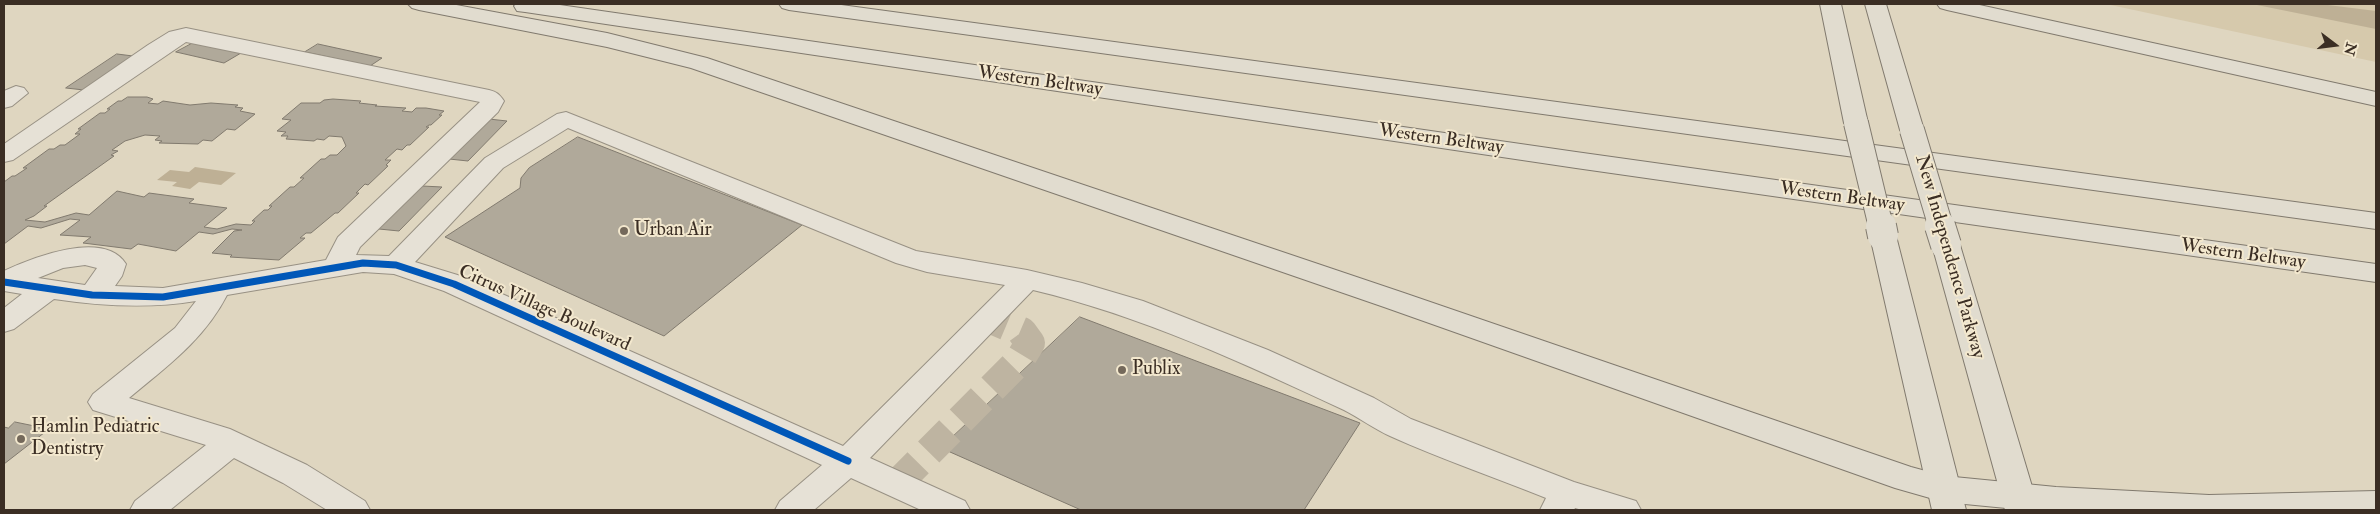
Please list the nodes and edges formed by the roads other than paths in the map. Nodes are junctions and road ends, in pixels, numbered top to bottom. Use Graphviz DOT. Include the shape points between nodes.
graph roads {
  1 [pos="419,4"];
  2 [pos="506,4"];
  3 [pos="789,4"];
  4 [pos="1830,4"];
  5 [pos="1875,4"];
  6 [pos="1947,4"];
  7 [pos="2376,99"];
  8 [pos="4,156"];
  9 [pos="2376,222"];
  10 [pos="396,265"];
  11 [pos="337,267"];
  12 [pos="2376,274"];
  13 [pos="1027,279"];
  14 [pos="4,282"];
  15 [pos="48,289"];
  16 [pos="216,289"];
  17 [pos="92,295"];
  18 [pos="4,322"];
  19 [pos="231,443"];
  20 [pos="848,461"];
  21 [pos="1946,499"];
  22 [pos="1561,501"];
  23 [pos="2019,503"];
  24 [pos="2376,504"];
  25 [pos="2203,509"];
  26 [pos="147,510"];
  27 [pos="353,510"];
  28 [pos="792,510"];
  29 [pos="953,510"];
  30 [pos="1624,510"];
  1 -- 21 [label="main road" via="607,40 718,69 1394,300 1907,480"];
  2 -- 12 [label="main road, Western Beltway"];
  3 -- 9 [label="main road"];
  4 -- 21 [label="main road, bridge"];
  5 -- 23 [label="main road, New Independence Parkway, bridge"];
  6 -- 7 [label="main road"];
  8 -- 11 [label="street" via="156,50 176,37 186,35 489,97 492,101 490,107 348,243"];
  10 -- 11 [label="street, Citrus Village Boulevard" via="363,262"];
  10 -- 13 [label="street" via="494,163 566,119 906,257"];
  10 -- 20 [label="street, Citrus Village Boulevard" via="454,284"];
  11 -- 16 [label="street, Citrus Village Boulevard"];
  13 -- 20 [label="street"];
  13 -- 22 [label="street" via="1142,311 1257,357"];
  14 -- 15 [label="street, Citrus Village Boulevard"];
  14 -- 17 [label="street" via="57,259 103,259 112,264 108,276"];
  15 -- 17 [label="street, Citrus Village Boulevard"];
  15 -- 18 [label="street"];
  16 -- 17 [label="street, Citrus Village Boulevard" via="163,297"];
  16 -- 19 [label="street" via="204,312 185,336 104,402"];
  19 -- 26 [label="street"];
  19 -- 27 [label="street" via="295,474"];
  20 -- 28 [label="street"];
  20 -- 29 [label="street, Citrus Village Boulevard"];
  21 -- 23 [label="main road"];
  22 -- 30 [label="street"];
  23 -- 25 [label="main road"];
  24 -- 25 [label="main road"];
}
